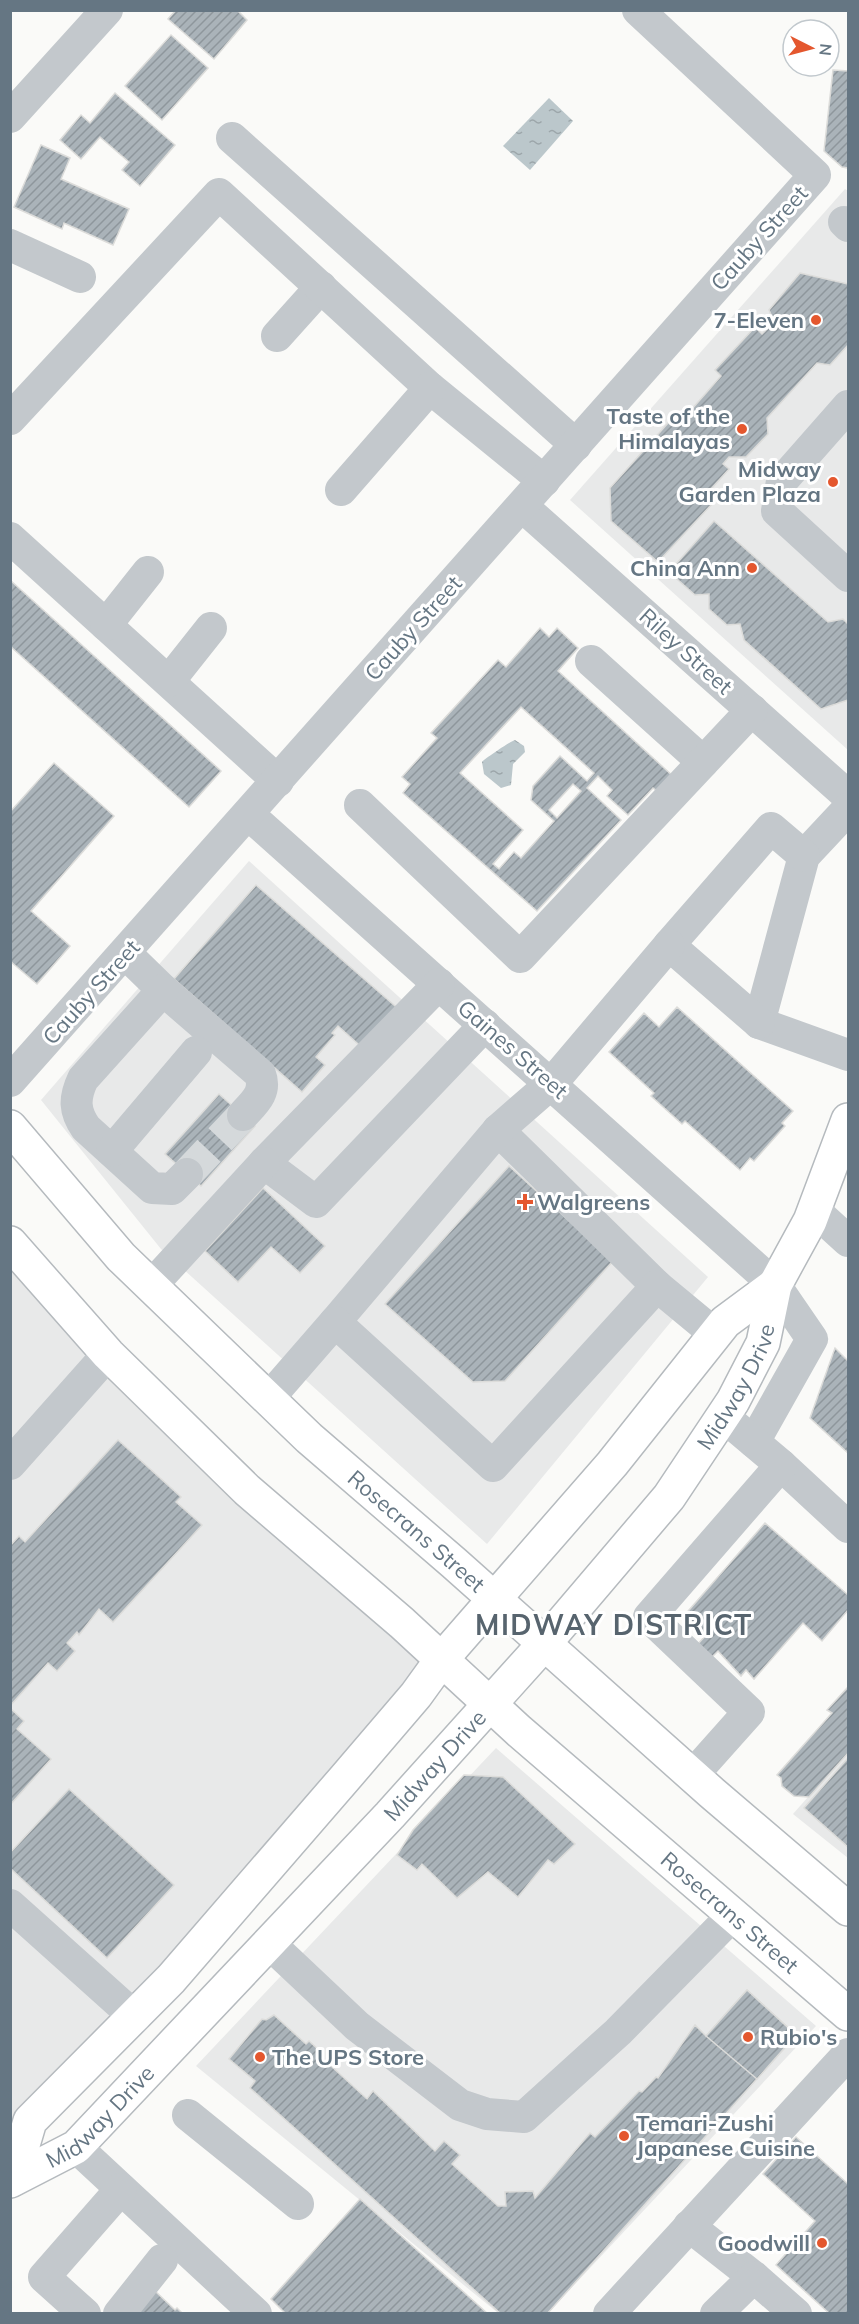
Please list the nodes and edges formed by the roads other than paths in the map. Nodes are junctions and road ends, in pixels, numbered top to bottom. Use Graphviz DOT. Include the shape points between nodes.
graph roads {
  1 [pos="107,10"];
  2 [pos="638,10"];
  3 [pos="10,117"];
  4 [pos="232,138"];
  5 [pos="10,245"];
  6 [pos="80,277"];
  7 [pos="321,287"];
  8 [pos="277,336"];
  9 [pos="430,388"];
  10 [pos="849,406"];
  11 [pos="10,419"];
  12 [pos="576,445"];
  13 [pos="544,481"];
  14 [pos="341,490"];
  15 [pos="522,506"];
  16 [pos="10,538"];
  17 [pos="148,572"];
  18 [pos="849,576"];
  19 [pos="106,625"];
  20 [pos="211,628"];
  21 [pos="591,661"];
  22 [pos="169,681"];
  23 [pos="752,710"];
  24 [pos="703,762"];
  25 [pos="278,781"];
  26 [pos="849,796"];
  27 [pos="360,805"];
  28 [pos="849,809"];
  29 [pos="248,814"];
  30 [pos="804,856"];
  31 [pos="669,945"];
  32 [pos="125,953"];
  33 [pos="439,984"];
  34 [pos="163,990"];
  35 [pos="759,1023"];
  36 [pos="485,1025"];
  37 [pos="196,1052"];
  38 [pos="849,1055"];
  39 [pos="10,1081"];
  40 [pos="552,1083"];
  41 [pos="243,1115"];
  42 [pos="849,1120"];
  43 [pos="10,1127"];
  44 [pos="498,1130"];
  45 [pos="112,1151"];
  46 [pos="264,1163"];
  47 [pos="187,1174"];
  48 [pos="814,1210"];
  49 [pos="849,1241"];
  50 [pos="10,1243"];
  51 [pos="775,1285"];
  52 [pos="151,1286"];
  53 [pos="657,1286"];
  54 [pos="335,1322"];
  55 [pos="714,1334"];
  56 [pos="108,1354"];
  57 [pos="268,1399"];
  58 [pos="723,1416"];
  59 [pos="754,1442"];
  60 [pos="10,1464"];
  61 [pos="781,1465"];
  62 [pos="849,1527"];
  63 [pos="494,1599"];
  64 [pos="544,1644"];
  65 [pos="441,1659"];
  66 [pos="490,1703"];
  67 [pos="692,1776"];
  68 [pos="10,1905"];
  69 [pos="849,1909"];
  70 [pos="733,1915"];
  71 [pos="270,1944"];
  72 [pos="849,2014"];
  73 [pos="135,2017"];
  74 [pos="849,2054"];
  75 [pos="188,2115"];
  76 [pos="76,2147"];
  77 [pos="12,2180"];
  78 [pos="121,2189"];
  79 [pos="298,2204"];
  80 [pos="689,2226"];
  81 [pos="162,2260"];
  82 [pos="754,2277"];
  83 [pos="85,2313"];
  84 [pos="119,2313"];
  85 [pos="256,2313"];
  86 [pos="609,2313"];
  87 [pos="716,2313"];
  88 [pos="796,2313"];
  1 -- 3 [label="street"];
  2 -- 12 [label="street, Cauby Street" via="815,175"];
  4 -- 12 [label="street"];
  5 -- 6 [label="street"];
  7 -- 8 [label="street"];
  7 -- 9 [label="street"];
  7 -- 11 [label="street" via="219,194"];
  9 -- 13 [label="street"];
  9 -- 14 [label="street"];
  10 -- 18 [label="street" via="782,481 777,511"];
  12 -- 13 [label="street, Cauby Street"];
  13 -- 15 [label="street, Cauby Street"];
  15 -- 23 [label="street, Riley Street"];
  15 -- 25 [label="street, Cauby Street"];
  16 -- 19 [label="street"];
  17 -- 19 [label="street"];
  19 -- 22 [label="street"];
  20 -- 22 [label="street"];
  21 -- 24 [label="street"];
  22 -- 25 [label="street"];
  23 -- 24 [label="street"];
  23 -- 26 [label="street, Riley Street"];
  24 -- 27 [label="street" via="520,957"];
  25 -- 29 [label="street, Cauby Street"];
  28 -- 30 [label="street"];
  29 -- 32 [label="street, Cauby Street"];
  29 -- 33 [label="street, Gaines Street"];
  30 -- 31 [label="street" via="771,828"];
  30 -- 35 [label="street"];
  31 -- 35 [label="street"];
  31 -- 40 [label="street"];
  32 -- 34 [label="street"];
  32 -- 39 [label="street, Cauby Street"];
  33 -- 36 [label="street, Gaines Street"];
  33 -- 46 [label="street"];
  34 -- 41 [label="street" via="260,1074 261,1094"];
  34 -- 45 [label="street" via="83,1079 77,1092 79,1118"];
  35 -- 38 [label="street"];
  36 -- 40 [label="street, Gaines Street"];
  36 -- 46 [label="street" via="316,1202"];
  37 -- 45 [label="street"];
  40 -- 44 [label="street"];
  40 -- 51 [label="street, Gaines Street"];
  42 -- 48 [label="main road, Midway Drive"];
  43 -- 52 [label="main road, Rosecrans Street" via="121,1257"];
  44 -- 53 [label="street"];
  44 -- 54 [label="street"];
  45 -- 47 [label="street" via="158,1190 172,1189"];
  46 -- 52 [label="street"];
  48 -- 49 [label="street"];
  48 -- 51 [label="main road, Midway Drive"];
  50 -- 56 [label="main road, Rosecrans Street"];
  51 -- 55 [label="main road, Midway Drive"];
  51 -- 58 [label="main road, Midway Drive" via="763,1343"];
  51 -- 59 [label="street, Gaines Street" via="812,1339"];
  52 -- 57 [label="main road, Rosecrans Street"];
  53 -- 54 [label="street" via="493,1466"];
  53 -- 55 [label="street"];
  54 -- 57 [label="street"];
  55 -- 63 [label="main road, Midway Drive" via="612,1464"];
  56 -- 60 [label="street"];
  56 -- 65 [label="main road, Rosecrans Street" via="247,1490"];
  57 -- 63 [label="main road, Rosecrans Street"];
  58 -- 59 [label="street"];
  58 -- 64 [label="main road, Midway Drive" via="669,1497"];
  59 -- 61 [label="street"];
  61 -- 62 [label="street"];
  61 -- 67 [label="street" via="649,1617 749,1712"];
  63 -- 64 [label="main road, Rosecrans Street"];
  63 -- 65 [label="main road, Midway Drive"];
  64 -- 66 [label="main road, Midway Drive"];
  64 -- 67 [label="main road, Rosecrans Street"];
  65 -- 66 [label="main road, Rosecrans Street"];
  65 -- 73 [label="main road, Midway Drive" via="416,1695"];
  66 -- 70 [label="main road, Rosecrans Street"];
  66 -- 71 [label="main road, Midway Drive"];
  67 -- 69 [label="main road, Rosecrans Street"];
  68 -- 73 [label="street"];
  70 -- 71 [label="street" via="618,2032 524,2117 487,2114 460,2104 357,2026"];
  70 -- 72 [label="main road, Rosecrans Street"];
  71 -- 76 [label="main road, Midway Drive"];
  73 -- 77 [label="main road, Midway Drive" via="30,2121"];
  74 -- 80 [label="street"];
  75 -- 79 [label="street"];
  76 -- 77 [label="main road, Midway Drive"];
  76 -- 78 [label="street"];
  78 -- 83 [label="street" via="44,2277"];
  78 -- 85 [label="street"];
  80 -- 82 [label="street"];
  80 -- 86 [label="street"];
  81 -- 84 [label="street"];
  82 -- 87 [label="street"];
  82 -- 88 [label="street"];
}
